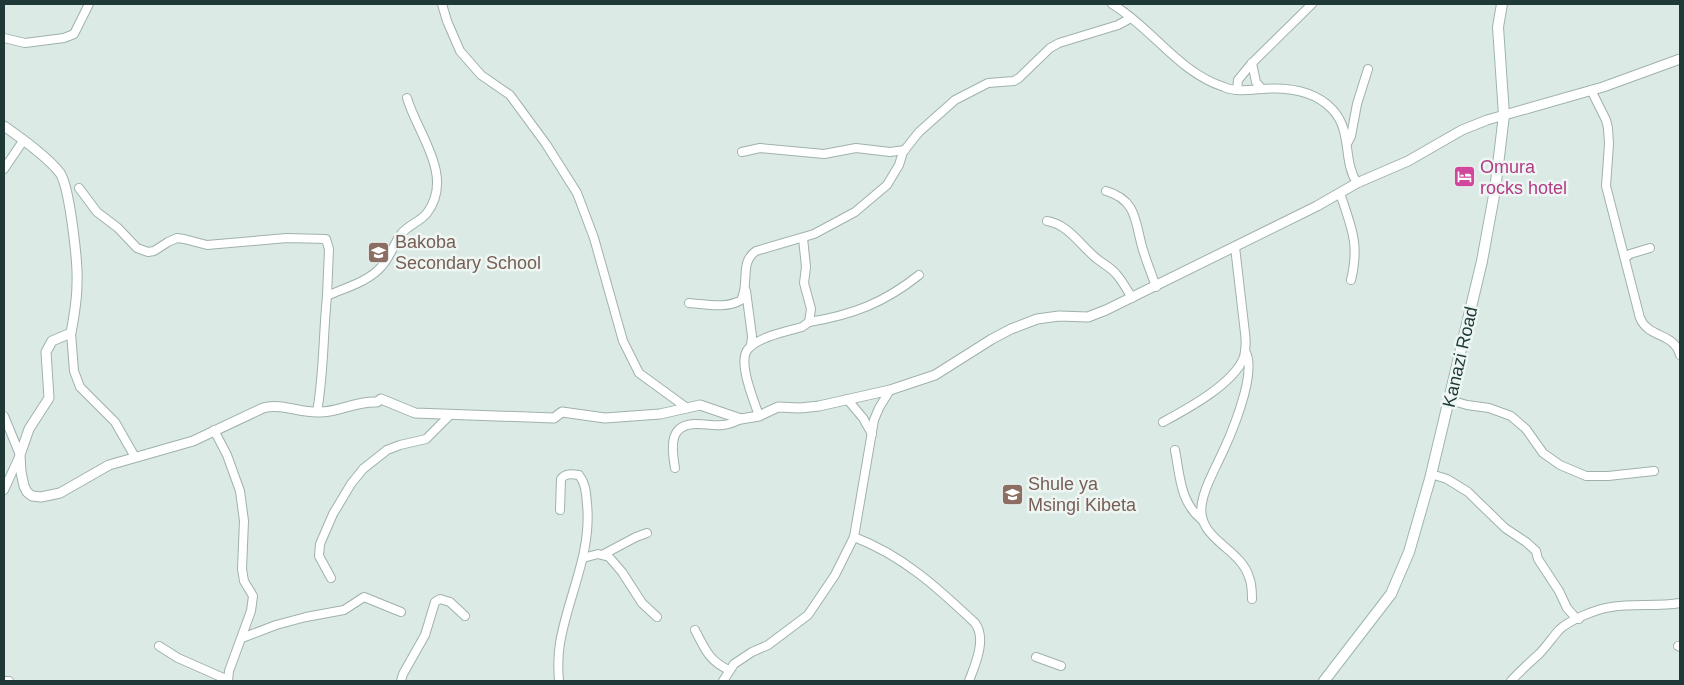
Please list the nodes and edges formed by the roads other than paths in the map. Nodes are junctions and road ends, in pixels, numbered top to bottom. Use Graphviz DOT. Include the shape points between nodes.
graph roads {
  1 [pos="89,4"];
  2 [pos="442,4"];
  3 [pos="1112,4"];
  4 [pos="1312,4"];
  5 [pos="1502,4"];
  6 [pos="1131,18"];
  7 [pos="4,38"];
  8 [pos="1680,59"];
  9 [pos="1252,63"];
  10 [pos="1368,69"];
  11 [pos="1262,89"];
  12 [pos="1237,90"];
  13 [pos="1591,90"];
  14 [pos="407,98"];
  15 [pos="1504,115"];
  16 [pos="4,126"];
  17 [pos="23,141"];
  18 [pos="1348,142"];
  19 [pos="905,150"];
  20 [pos="742,152"];
  21 [pos="4,169"];
  22 [pos="1357,183"];
  23 [pos="79,188"];
  24 [pos="1106,191"];
  25 [pos="1340,193"];
  26 [pos="1047,221"];
  27 [pos="803,238"];
  28 [pos="1235,246"];
  29 [pos="1650,248"];
  30 [pos="1625,258"];
  31 [pos="918,275"];
  32 [pos="1351,280"];
  33 [pos="746,284"];
  34 [pos="1156,287"];
  35 [pos="327,296"];
  36 [pos="1132,298"];
  37 [pos="689,303"];
  38 [pos="808,322"];
  39 [pos="71,333"];
  40 [pos="751,346"];
  41 [pos="1245,351"];
  42 [pos="1680,355"];
  43 [pos="890,390"];
  44 [pos="847,399"];
  45 [pos="1450,400"];
  46 [pos="688,408"];
  47 [pos="317,412"];
  48 [pos="450,415"];
  49 [pos="4,416"];
  50 [pos="759,416"];
  51 [pos="741,419"];
  52 [pos="1163,422"];
  53 [pos="214,430"];
  54 [pos="872,434"];
  55 [pos="1175,450"];
  56 [pos="20,455"];
  57 [pos="135,457"];
  58 [pos="675,468"];
  59 [pos="1654,472"];
  60 [pos="1431,474"];
  61 [pos="4,490"];
  62 [pos="560,510"];
  63 [pos="1202,520"];
  64 [pos="647,533"];
  65 [pos="854,537"];
  66 [pos="604,554"];
  67 [pos="583,558"];
  68 [pos="331,578"];
  69 [pos="1252,599"];
  70 [pos="1680,603"];
  71 [pos="401,612"];
  72 [pos="465,616"];
  73 [pos="657,617"];
  74 [pos="1579,619"];
  75 [pos="695,630"];
  76 [pos="242,638"];
  77 [pos="160,646"];
  78 [pos="1036,657"];
  79 [pos="1062,666"];
  80 [pos="729,670"];
  81 [pos="4,681"];
  82 [pos="9,681"];
  83 [pos="228,681"];
  84 [pos="401,681"];
  85 [pos="559,681"];
  86 [pos="723,681"];
  87 [pos="969,681"];
  88 [pos="1324,681"];
  89 [pos="1512,681"];
  1 -- 7 [label="street" via="74,34 64,38 25,43"];
  2 -- 46 [label="street" via="460,50 481,76 510,95 576,193 594,238 623,341 639,373"];
  3 -- 6 [label="street"];
  4 -- 9 [label="street"];
  5 -- 15 [label="main road, Kanazi Road" via="1498,27"];
  6 -- 12 [label="street" via="1182,65 1224,88"];
  6 -- 19 [label="street" via="1059,43 1014,81 988,83 955,100 919,132"];
  8 -- 13 [label="street"];
  9 -- 11 [label="street" via="1256,82"];
  9 -- 12 [label="street" via="1238,80"];
  10 -- 18 [label="street"];
  11 -- 12 [label="street"];
  11 -- 18 [label="street" via="1300,91 1319,98 1341,122"];
  13 -- 15 [label="street"];
  13 -- 30 [label="street" via="1608,128 1605,183"];
  14 -- 35 [label="street" via="436,169 434,201 422,218 402,233 381,268"];
  15 -- 22 [label="street" via="1462,130 1408,161"];
  15 -- 45 [label="main road, Kanazi Road" via="1488,231"];
  16 -- 17 [label="street"];
  17 -- 21 [label="street"];
  17 -- 39 [label="street" via="62,175 68,199 77,282"];
  18 -- 22 [label="street" via="1352,174"];
  19 -- 20 [label="street" via="890,152 856,148 824,154 760,148"];
  19 -- 27 [label="street" via="892,178 879,192 855,212"];
  22 -- 25 [label="street"];
  23 -- 35 [label="street" via="97,212 136,248 148,252 179,238 207,245 287,238 326,239 329,260"];
  24 -- 34 [label="street" via="1118,194 1132,211"];
  25 -- 28 [label="street"];
  25 -- 32 [label="street" via="1355,245"];
  26 -- 36 [label="street" via="1064,228 1112,270"];
  27 -- 33 [label="street" via="752,254 747,262"];
  27 -- 38 [label="street" via="804,283 811,309"];
  28 -- 34 [label="street"];
  28 -- 41 [label="street"];
  29 -- 30 [label="street"];
  30 -- 42 [label="street" via="1643,325 1673,342"];
  31 -- 38 [label="street" via="875,304 836,318"];
  33 -- 37 [label="street" via="742,299 734,304"];
  33 -- 40 [label="street"];
  34 -- 36 [label="street"];
  35 -- 47 [label="street" via="324,360"];
  36 -- 43 [label="street" via="1088,317 1052,316 1022,325 992,339 935,375"];
  38 -- 40 [label="street"];
  39 -- 56 [label="street" via="52,341 46,352 49,398 29,429"];
  39 -- 57 [label="street" via="74,371 80,387 115,422"];
  40 -- 50 [label="street" via="745,354 744,365"];
  41 -- 52 [label="street" via="1230,376 1194,406"];
  41 -- 63 [label="street" via="1248,365 1243,400 1203,496"];
  43 -- 44 [label="street"];
  43 -- 54 [label="street" via="879,408"];
  44 -- 50 [label="street" via="809,408 778,407"];
  44 -- 54 [label="street"];
  45 -- 59 [label="street" via="1511,416 1526,429 1543,453 1560,465 1586,476"];
  45 -- 60 [label="main road, Kanazi Road"];
  46 -- 48 [label="street" via="660,414 605,418 562,412 554,418"];
  46 -- 51 [label="street" via="706,406"];
  47 -- 48 [label="street" via="377,402 381,398 415,413"];
  47 -- 53 [label="street" via="271,406"];
  48 -- 68 [label="street" via="426,440 387,450 363,469 351,484 332,514 320,544 319,556"];
  49 -- 56 [label="street"];
  50 -- 51 [label="street"];
  51 -- 58 [label="street" via="723,425 682,427 676,432 673,442"];
  53 -- 57 [label="street" via="193,440"];
  53 -- 76 [label="street" via="236,475 242,504 242,569 253,600"];
  54 -- 65 [label="street"];
  55 -- 63 [label="street" via="1183,492 1193,513"];
  56 -- 57 [label="street" via="27,492 41,498 60,493 109,465"];
  56 -- 61 [label="street"];
  60 -- 74 [label="street" via="1447,479 1468,492 1505,528 1536,551 1567,608"];
  60 -- 88 [label="main road, Kanazi Road" via="1409,552 1391,594"];
  62 -- 67 [label="street" via="561,479 568,474 579,475 585,486 588,514"];
  63 -- 69 [label="street" via="1243,565 1249,576"];
  64 -- 66 [label="street"];
  65 -- 80 [label="street" via="813,610 780,637 752,652"];
  65 -- 87 [label="street" via="874,544 908,564 975,623 980,631 980,640"];
  66 -- 67 [label="street"];
  66 -- 73 [label="street" via="613,560 642,603"];
  67 -- 85 [label="street" via="560,644"];
  70 -- 74 [label="street" via="1610,607"];
  71 -- 76 [label="street" via="364,597 344,610 298,619"];
  72 -- 84 [label="street" via="448,601 440,599 434,603 425,634"];
  74 -- 89 [label="street" via="1560,629"];
  75 -- 80 [label="street" via="712,660"];
  76 -- 83 [label="street"];
  77 -- 83 [label="street"];
  78 -- 79 [label="street"];
  80 -- 86 [label="street"];
  81 -- 82 [label="street"];
}
